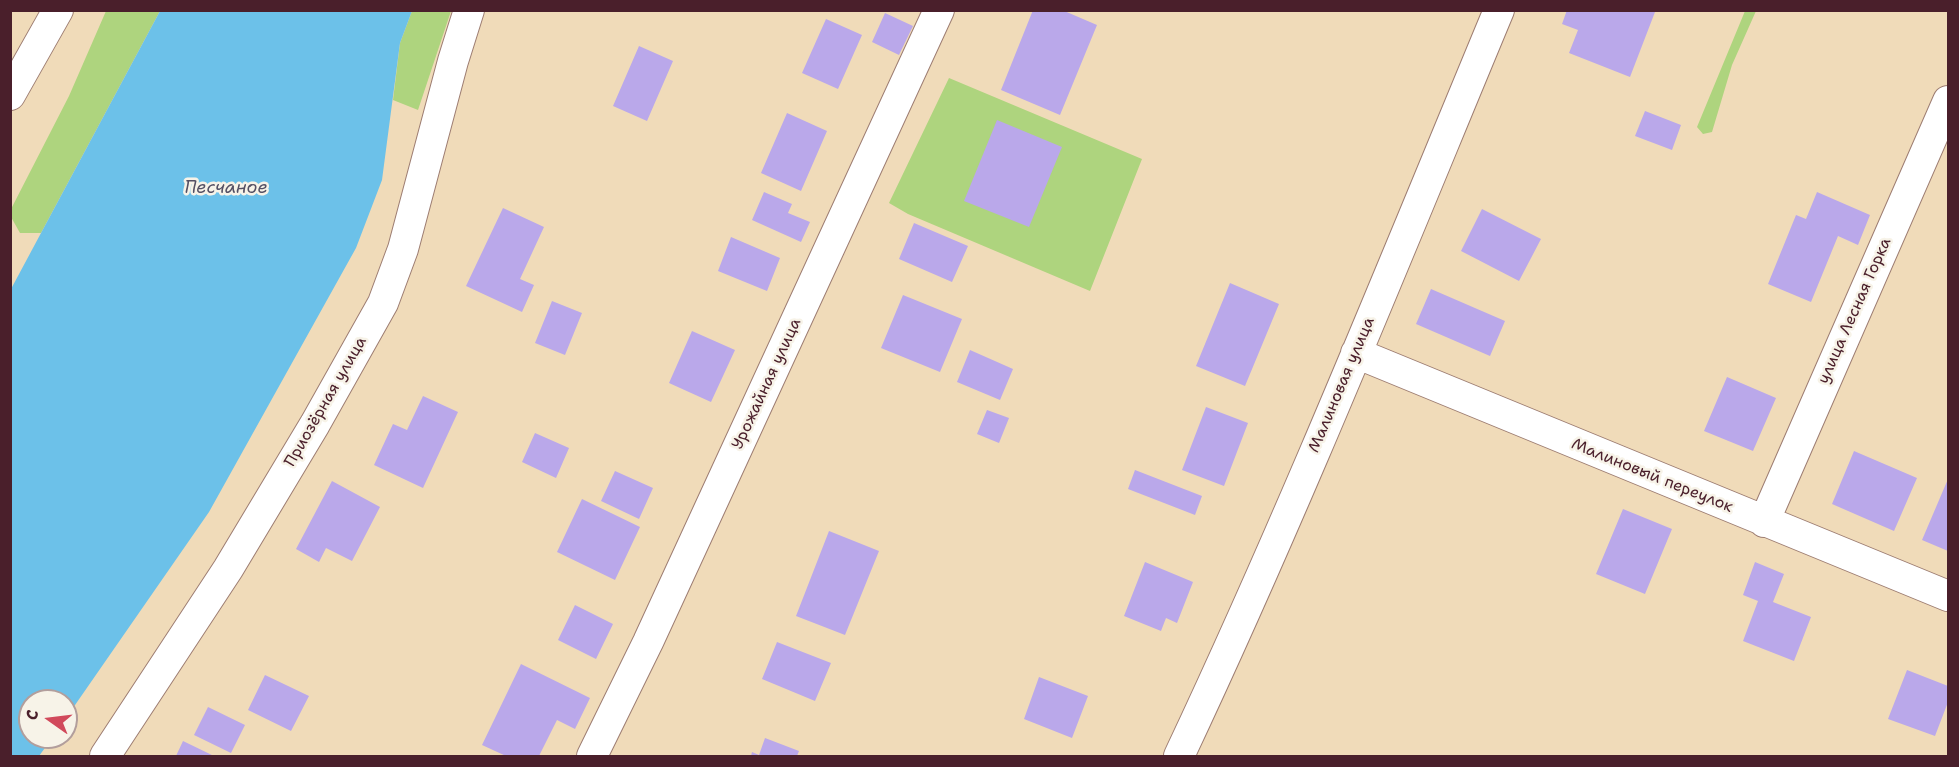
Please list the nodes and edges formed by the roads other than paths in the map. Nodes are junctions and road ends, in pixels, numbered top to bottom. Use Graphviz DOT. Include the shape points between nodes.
graph roads {
  1 [pos="58,10"];
  2 [pos="469,10"];
  3 [pos="939,10"];
  4 [pos="1499,10"];
  5 [pos="10,95"];
  6 [pos="1948,101"];
  7 [pos="1356,353"];
  8 [pos="1764,522"];
  9 [pos="1948,597"];
  10 [pos="105,756"];
  11 [pos="592,756"];
  12 [pos="1179,756"];
  1 -- 5 [label="street"];
  2 -- 10 [label="street, Приозёрная улица" via="403,249 383,303 228,569"];
  3 -- 11 [label="street, Урожайная улица"];
  4 -- 7 [label="street, Малиновая улица"];
  6 -- 8 [label="street, улица Лесная Горка"];
  7 -- 8 [label="street, Малиновый переулок"];
  7 -- 12 [label="street, Малиновая улица"];
  8 -- 9 [label="street, Малиновый переулок"];
}
